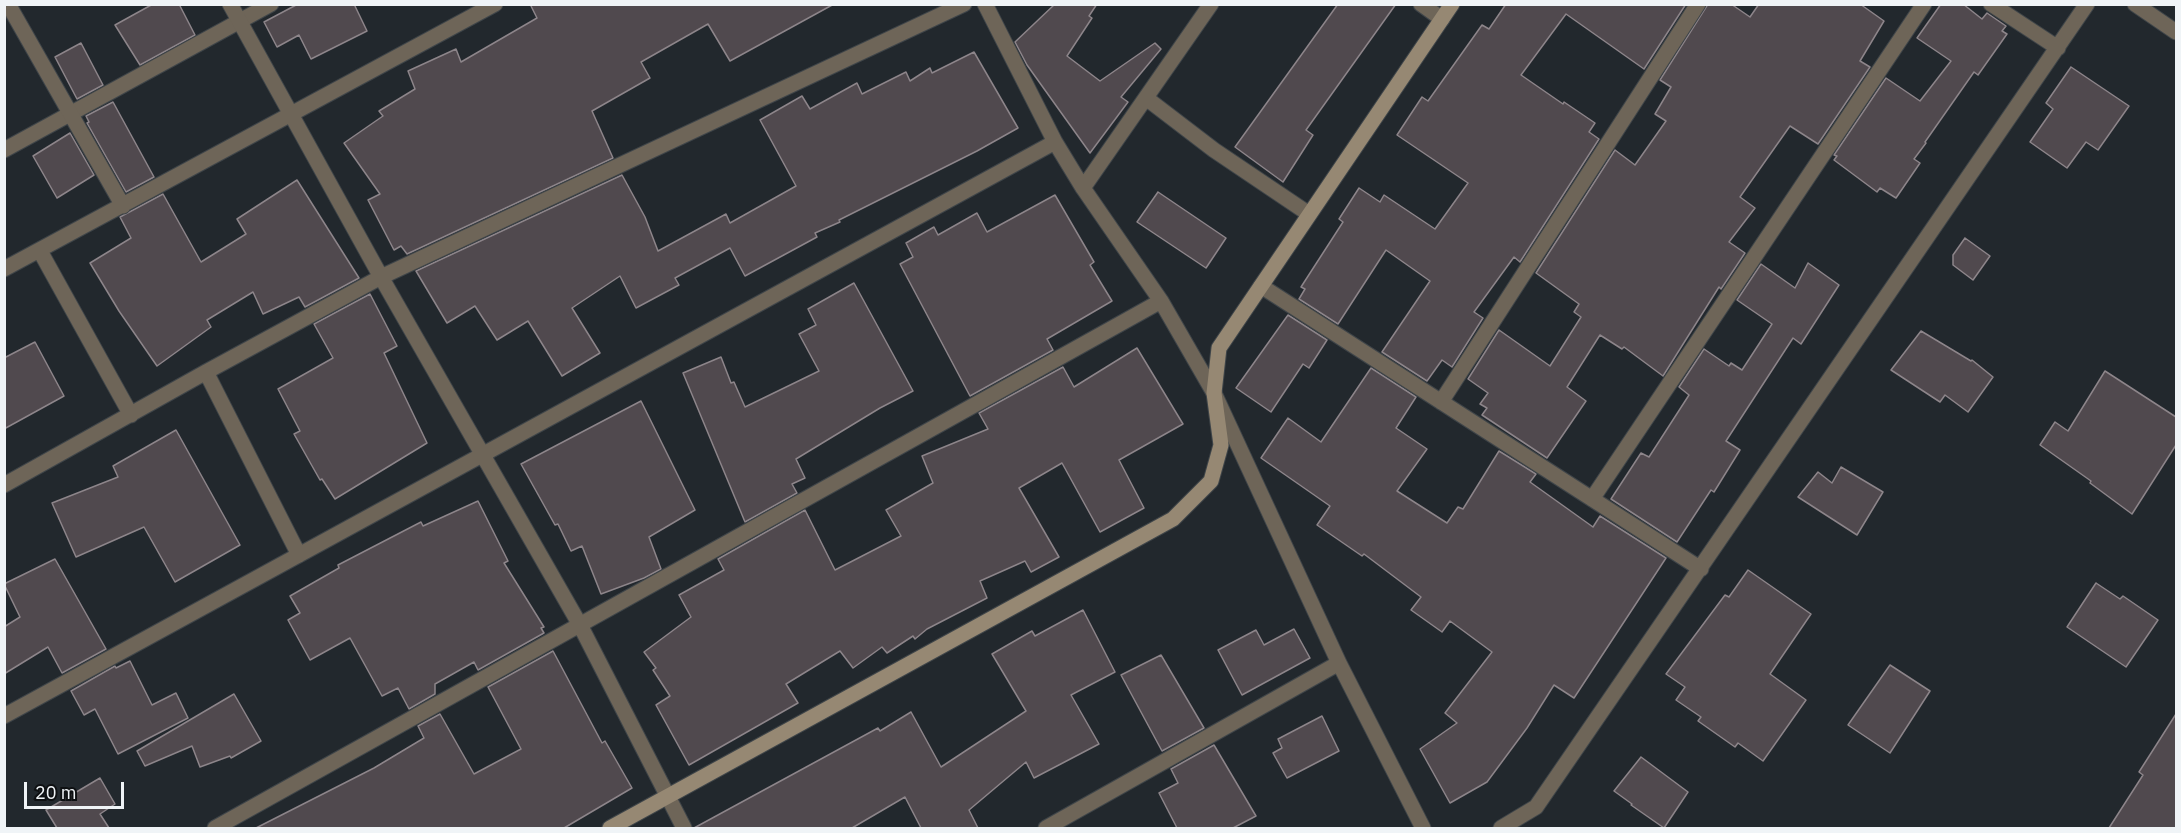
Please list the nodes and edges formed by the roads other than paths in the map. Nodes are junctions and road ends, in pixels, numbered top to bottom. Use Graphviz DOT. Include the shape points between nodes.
graph roads {
  1 [pos="8,4"];
  2 [pos="230,4"];
  3 [pos="271,4"];
  4 [pos="495,4"];
  5 [pos="964,4"];
  6 [pos="985,4"];
  7 [pos="1210,4"];
  8 [pos="1421,4"];
  9 [pos="1452,4"];
  10 [pos="1698,4"];
  11 [pos="1924,4"];
  12 [pos="1991,4"];
  13 [pos="2087,4"];
  14 [pos="2135,4"];
  15 [pos="1442,19"];
  16 [pos="239,22"];
  17 [pos="2176,32"];
  18 [pos="2058,48"];
  19 [pos="1146,98"];
  20 [pos="71,113"];
  21 [pos="291,115"];
  22 [pos="1055,142"];
  23 [pos="4,150"];
  24 [pos="1083,188"];
  25 [pos="123,206"];
  26 [pos="1309,214"];
  27 [pos="40,251"];
  28 [pos="4,269"];
  29 [pos="381,277"];
  30 [pos="1261,286"];
  31 [pos="1161,301"];
  32 [pos="206,372"];
  33 [pos="1214,393"];
  34 [pos="1441,402"];
  35 [pos="130,415"];
  36 [pos="483,455"];
  37 [pos="4,485"];
  38 [pos="1592,499"];
  39 [pos="299,555"];
  40 [pos="1701,569"];
  41 [pos="580,625"];
  42 [pos="1339,663"];
  43 [pos="4,716"];
  44 [pos="667,797"];
  45 [pos="215,828"];
  46 [pos="610,828"];
  47 [pos="684,828"];
  48 [pos="1046,828"];
  49 [pos="1423,828"];
  50 [pos="1501,828"];
  1 -- 20 [label="street"];
  2 -- 16 [label="street"];
  3 -- 16 [label="street"];
  4 -- 21 [label="street"];
  5 -- 29 [label="street"];
  6 -- 22 [label="street"];
  7 -- 19 [label="street"];
  8 -- 15 [label="street"];
  9 -- 15 [label="street"];
  10 -- 34 [label="street"];
  11 -- 38 [label="street"];
  12 -- 18 [label="street"];
  13 -- 18 [label="street"];
  14 -- 17 [label="street"];
  15 -- 26 [label="street"];
  16 -- 20 [label="street"];
  16 -- 21 [label="street"];
  18 -- 40 [label="street"];
  19 -- 24 [label="street"];
  19 -- 26 [label="street"];
  20 -- 23 [label="street"];
  20 -- 25 [label="street"];
  21 -- 25 [label="street"];
  21 -- 29 [label="street"];
  22 -- 24 [label="street"];
  22 -- 36 [label="street"];
  24 -- 31 [label="street"];
  25 -- 27 [label="street"];
  26 -- 30 [label="street"];
  27 -- 28 [label="street"];
  27 -- 35 [label="street"];
  29 -- 32 [label="street"];
  29 -- 36 [label="street"];
  30 -- 33 [label="street" via="1219,348"];
  30 -- 34 [label="street"];
  31 -- 33 [label="street"];
  31 -- 41 [label="street"];
  32 -- 35 [label="street"];
  32 -- 39 [label="street"];
  33 -- 42 [label="street"];
  33 -- 44 [label="street" via="1221,445 1211,481 1173,519"];
  34 -- 38 [label="street"];
  35 -- 37 [label="street"];
  36 -- 39 [label="street"];
  36 -- 41 [label="street"];
  38 -- 40 [label="street"];
  39 -- 43 [label="street"];
  40 -- 50 [label="street" via="1536,807"];
  41 -- 44 [label="street"];
  41 -- 45 [label="street"];
  42 -- 48 [label="street"];
  42 -- 49 [label="street"];
  44 -- 46 [label="street"];
  44 -- 47 [label="street"];
}
